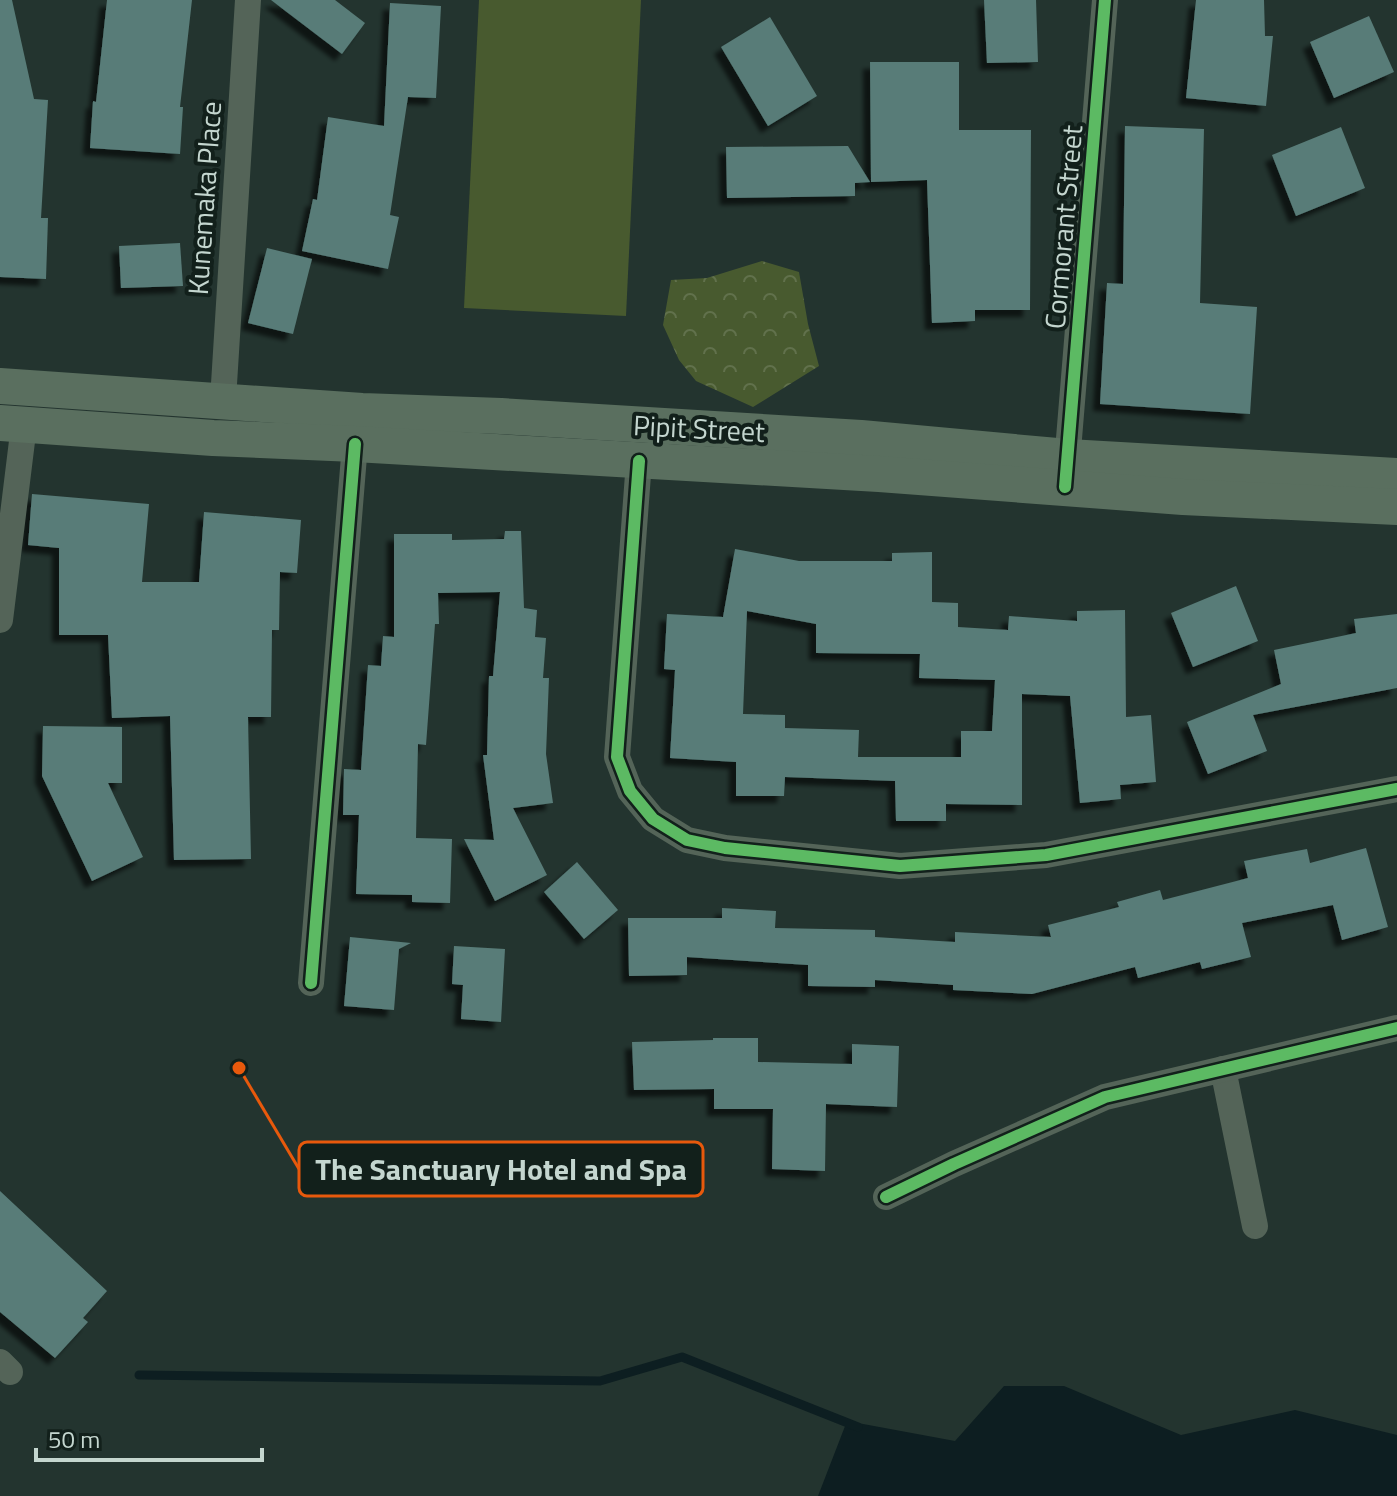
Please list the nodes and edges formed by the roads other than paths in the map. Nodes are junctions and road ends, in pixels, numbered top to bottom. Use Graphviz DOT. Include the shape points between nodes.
graph roads {
  1 [pos="248,0"];
  2 [pos="1105,0"];
  3 [pos="0,386"];
  4 [pos="223,400"];
  5 [pos="12,424"];
  6 [pos="355,444"];
  7 [pos="639,461"];
  8 [pos="1067,472"];
  9 [pos="1397,476"];
  10 [pos="1397,507"];
  11 [pos="0,620"];
  12 [pos="1397,789"];
  13 [pos="311,983"];
  14 [pos="1397,1028"];
  15 [pos="1223,1069"];
  16 [pos="886,1197"];
  17 [pos="1255,1226"];
  1 -- 4 [label="street, Kunemaka Place"];
  2 -- 8 [label="street, Cormorant Street"];
  3 -- 4 [label="main road, Pipit Street"];
  4 -- 8 [label="main road, Pipit Street" via="861,438"];
  5 -- 6 [label="main road, Pipit Street"];
  5 -- 11 [label="street"];
  6 -- 7 [label="main road, Pipit Street"];
  6 -- 13 [label="street"];
  7 -- 8 [label="main road, Pipit Street"];
  7 -- 12 [label="street" via="617,757 630,791 653,819 687,840 900,866 1046,855"];
  8 -- 9 [label="main road, Pipit Street"];
  8 -- 10 [label="main road, Pipit Street" via="1183,497"];
  14 -- 15 [label="street"];
  15 -- 16 [label="street" via="1105,1097"];
  15 -- 17 [label="street"];
}
